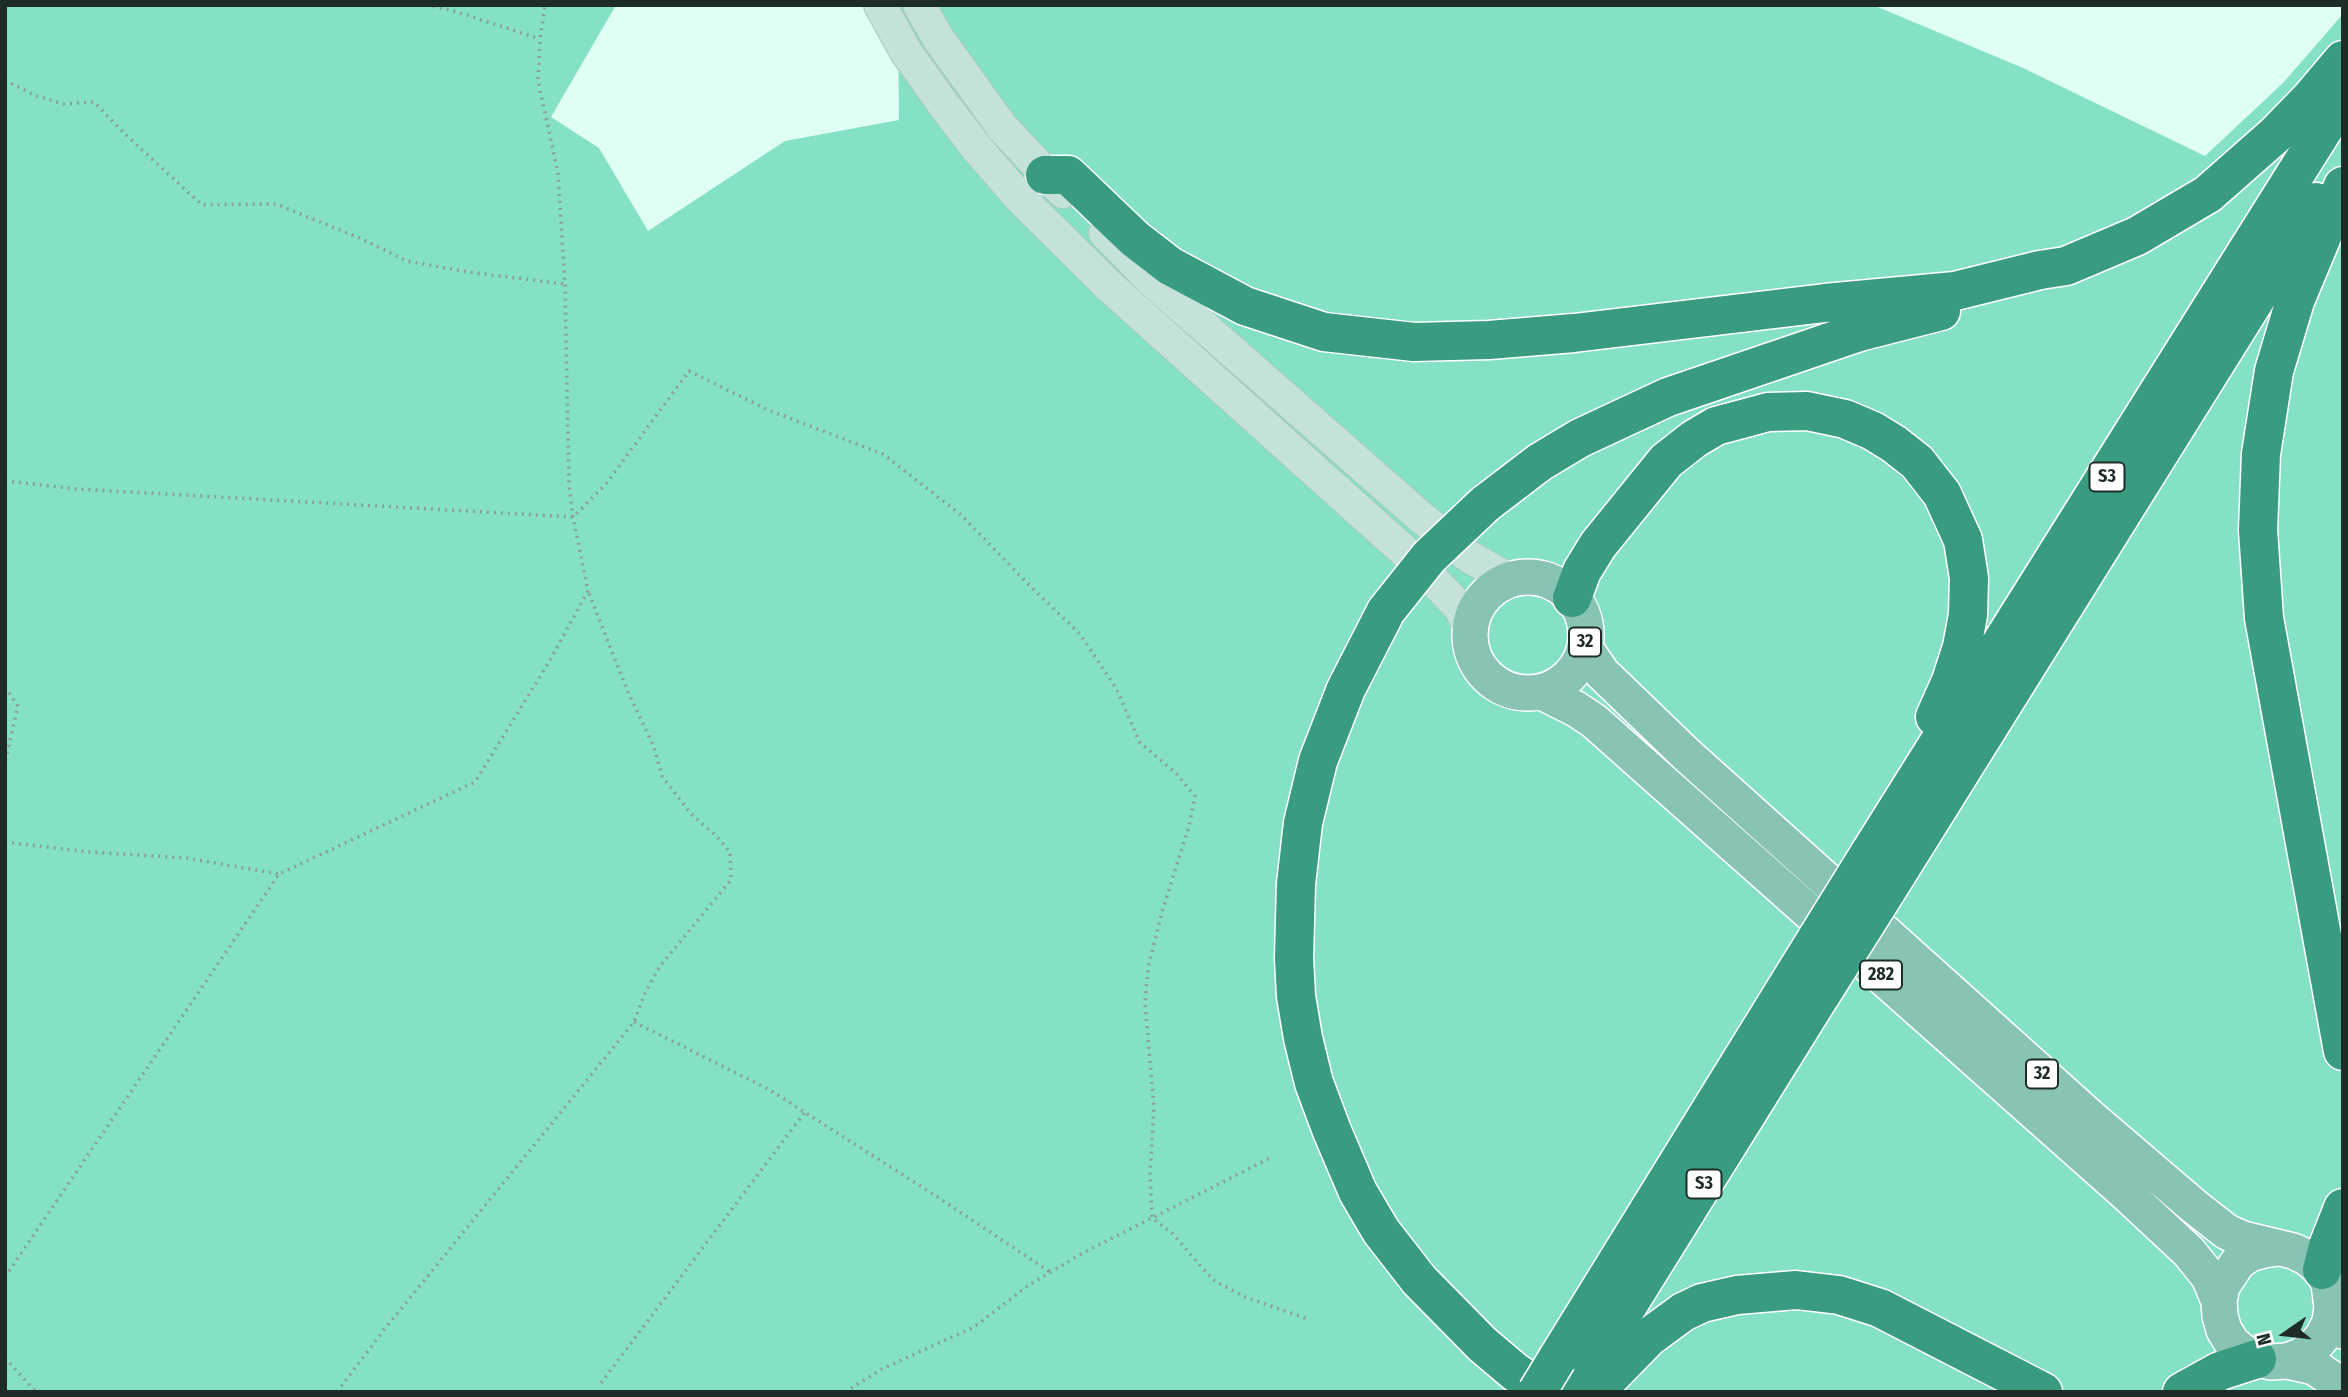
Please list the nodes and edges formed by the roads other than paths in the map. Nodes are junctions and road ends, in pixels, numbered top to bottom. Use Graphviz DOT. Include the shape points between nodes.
graph roads {
  1 [pos="880,5"];
  2 [pos="919,5"];
  3 [pos="2343,60"];
  4 [pos="2343,98"];
  5 [pos="2343,160"];
  6 [pos="1045,175"];
  7 [pos="2343,186"];
  8 [pos="2057,268"];
  9 [pos="1510,580"];
  10 [pos="1572,598"];
  11 [pos="1470,628"];
  12 [pos="1585,648"];
  13 [pos="1542,692"];
  14 [pos="1883,864"];
  15 [pos="2343,1051"];
  16 [pos="2343,1208"];
  17 [pos="2279,1248"];
  18 [pos="2322,1270"];
  19 [pos="2219,1301"];
  20 [pos="2337,1319"];
  21 [pos="2272,1360"];
  22 [pos="1576,1383"];
  23 [pos="2343,1386"];
  24 [pos="1537,1392"];
  25 [pos="2043,1392"];
  26 [pos="2182,1392"];
  1 -- 11 [label="main road" via="941,102 1019,197 1109,286 1413,559 1460,608"];
  2 -- 6 [label="main road" via="1002,127"];
  3 -- 8 [label="highway" via="2275,135 2208,194 2137,236"];
  4 -- 14 [label="highway, S3" via="1972,694"];
  5 -- 14 [label="highway, S3"];
  6 -- 8 [label="highway" via="1068,175 1170,266 1245,306 1324,332 1371,339 1459,341 1574,333 1955,291"];
  6 -- 9 [label="main road" via="1151,280 1297,410 1468,556"];
  7 -- 15 [label="highway" via="2295,301 2274,371 2261,454 2258,530 2266,630"];
  8 -- 22 [label="highway, bridge" via="2045,278 2021,286 1859,332 1668,397 1580,438 1485,504 1429,557 1386,611 1346,689 1318,761 1303,823 1296,884 1296,996 1314,1083 1358,1192 1419,1280 1515,1372"];
  9 -- 10 [label="main road" via="1544,579"];
  9 -- 11 [label="main road" via="1479,603"];
  10 -- 12 [label="main road, 32" via="1586,630"];
  10 -- 14 [label="highway" via="1588,559 1630,503 1667,461 1716,426 1768,412 1821,413 1895,443 1942,494 1963,540 1968,615 1962,647 1938,713 1876,818"];
  11 -- 13 [label="main road" via="1474,656 1489,679 1514,692"];
  12 -- 13 [label="main road, 32" via="1573,671"];
  12 -- 17 [label="main road, 32" via="1602,673 1687,755 2194,1207 2243,1240"];
  13 -- 19 [label="main road, 282" via="1602,729 2129,1196 2189,1252"];
  14 -- 22 [label="highway, S3, bridge"];
  16 -- 18 [label="highway"];
  17 -- 18 [label="main road, 32" via="2306,1257"];
  17 -- 19 [label="main road" via="2250,1254 2238,1262 2222,1286"];
  18 -- 20 [label="main road"];
  19 -- 21 [label="main road" via="2224,1330 2232,1343 2244,1353"];
  20 -- 21 [label="main road" via="2301,1356"];
  21 -- 23 [label="main road" via="2314,1367"];
  21 -- 26 [label="highway" via="2220,1371"];
  22 -- 24 [label="highway, S3, bridge"];
  22 -- 25 [label="highway" via="1683,1312 1737,1295 1796,1290 1839,1295 1880,1308"];
}
